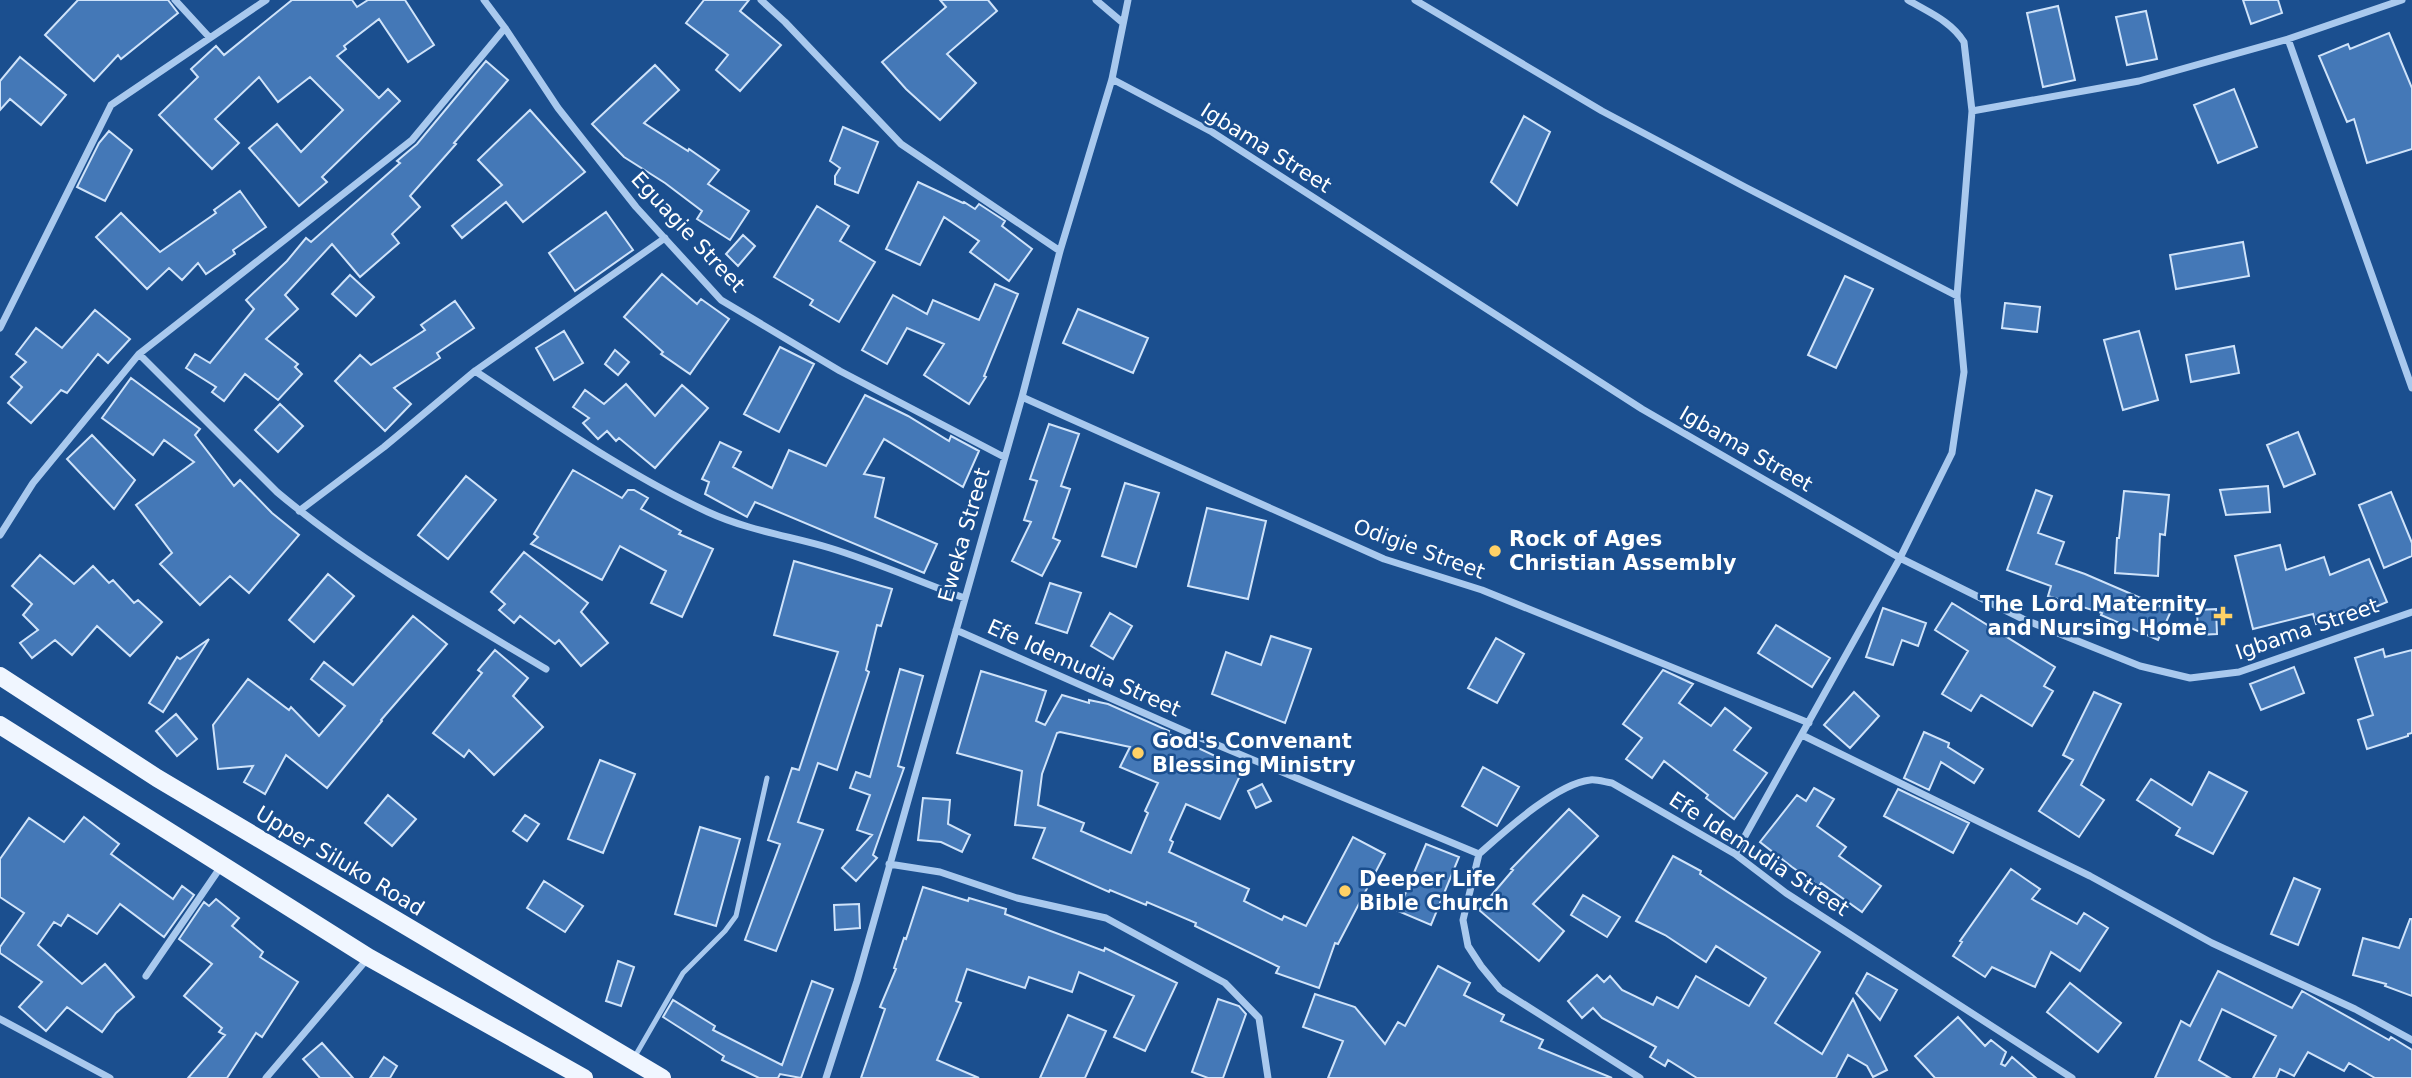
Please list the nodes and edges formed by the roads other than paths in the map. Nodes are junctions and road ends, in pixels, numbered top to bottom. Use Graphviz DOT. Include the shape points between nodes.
graph roads {
  1 [pos="175,0"];
  2 [pos="266,0"];
  3 [pos="484,0"];
  4 [pos="761,0"];
  5 [pos="1096,0"];
  6 [pos="1128,0"];
  7 [pos="1415,0"];
  8 [pos="1908,0"];
  9 [pos="2402,0"];
  10 [pos="1123,23"];
  11 [pos="505,28"];
  12 [pos="209,38"];
  13 [pos="2288,39"];
  14 [pos="1112,79"];
  15 [pos="1972,111"];
  16 [pos="664,238"];
  17 [pos="1060,251"];
  18 [pos="1957,296"];
  19 [pos="0,328"];
  20 [pos="139,354"];
  21 [pos="475,371"];
  22 [pos="2412,387"];
  23 [pos="1022,397"];
  24 [pos="1004,457"];
  25 [pos="299,511"];
  26 [pos="0,535"];
  27 [pos="1900,558"];
  28 [pos="965,598"];
  29 [pos="2412,612"];
  30 [pos="956,630"];
  31 [pos="545,669"];
  32 [pos="0,676"];
  33 [pos="1809,723"];
  34 [pos="0,725"];
  35 [pos="1802,735"];
  36 [pos="766,778"];
  37 [pos="1479,854"];
  38 [pos="1735,854"];
  39 [pos="889,863"];
  40 [pos="222,864"];
  41 [pos="368,957"];
  42 [pos="146,976"];
  43 [pos="0,1019"];
  44 [pos="2412,1040"];
  45 [pos="632,1061"];
  46 [pos="110,1078"];
  47 [pos="266,1078"];
  48 [pos="584,1078"];
  49 [pos="662,1078"];
  50 [pos="826,1078"];
  51 [pos="1268,1078"];
  52 [pos="1640,1078"];
  53 [pos="2072,1078"];
  1 -- 12 [label="street"];
  2 -- 12 [label="street"];
  3 -- 11 [label="street, Eguagie Street"];
  4 -- 17 [label="street" via="901,144"];
  5 -- 10 [label="street"];
  6 -- 10 [label="street, Eweka Street"];
  7 -- 18 [label="street" via="1602,111"];
  8 -- 15 [label="street" via="1946,22 1964,41"];
  9 -- 13 [label="street"];
  10 -- 14 [label="street, Eweka Street"];
  11 -- 16 [label="street, Eguagie Street" via="558,108"];
  11 -- 20 [label="street" via="412,140"];
  12 -- 19 [label="street" via="111,105"];
  13 -- 15 [label="street" via="2138,80"];
  13 -- 22 [label="street"];
  14 -- 17 [label="street, Eweka Street"];
  14 -- 27 [label="street, Igbama Street" via="1212,132 1642,408"];
  15 -- 18 [label="street"];
  16 -- 21 [label="street"];
  16 -- 24 [label="street, Eguagie Street" via="721,300 840,371"];
  17 -- 23 [label="street, Eweka Street"];
  18 -- 27 [label="street" via="1964,372 1952,453"];
  20 -- 25 [label="street"];
  20 -- 26 [label="street" via="33,483"];
  21 -- 25 [label="street"];
  21 -- 28 [label="street" via="655,485 710,513 770,535 830,548"];
  23 -- 24 [label="street, Eweka Street"];
  23 -- 33 [label="street, Odigie Street" via="1384,559 1482,590"];
  24 -- 28 [label="street, Eweka Street"];
  25 -- 31 [label="street"];
  27 -- 29 [label="street, Igbama Street" via="2023,619 2140,666 2190,678 2239,672"];
  27 -- 33 [label="street"];
  28 -- 30 [label="street, Eweka Street"];
  30 -- 37 [label="street, Efe Idemudia Street"];
  30 -- 39 [label="street, Eweka Street"];
  32 -- 45 [label="main road, Upper Siluko Road" via="169,785"];
  33 -- 35 [label="street"];
  34 -- 40 [label="main road"];
  35 -- 38 [label="street"];
  35 -- 44 [label="street"];
  36 -- 45 [label="lane" via="736,916 683,973"];
  37 -- 38 [label="street, Efe Idemudia Street" via="1556,793 1590,780 1612,783"];
  37 -- 52 [label="street" via="1463,920 1468,946 1480,966 1500,989"];
  38 -- 53 [label="street, Efe Idemudia Street" via="1786,893"];
  39 -- 50 [label="street, Eweka Street"];
  39 -- 51 [label="street" via="940,872 1017,898 1106,918 1225,983 1259,1017"];
  40 -- 41 [label="main road"];
  40 -- 42 [label="street"];
  41 -- 47 [label="street"];
  41 -- 48 [label="main road"];
  43 -- 46 [label="street"];
  45 -- 49 [label="main road, Upper Siluko Road"];
}
